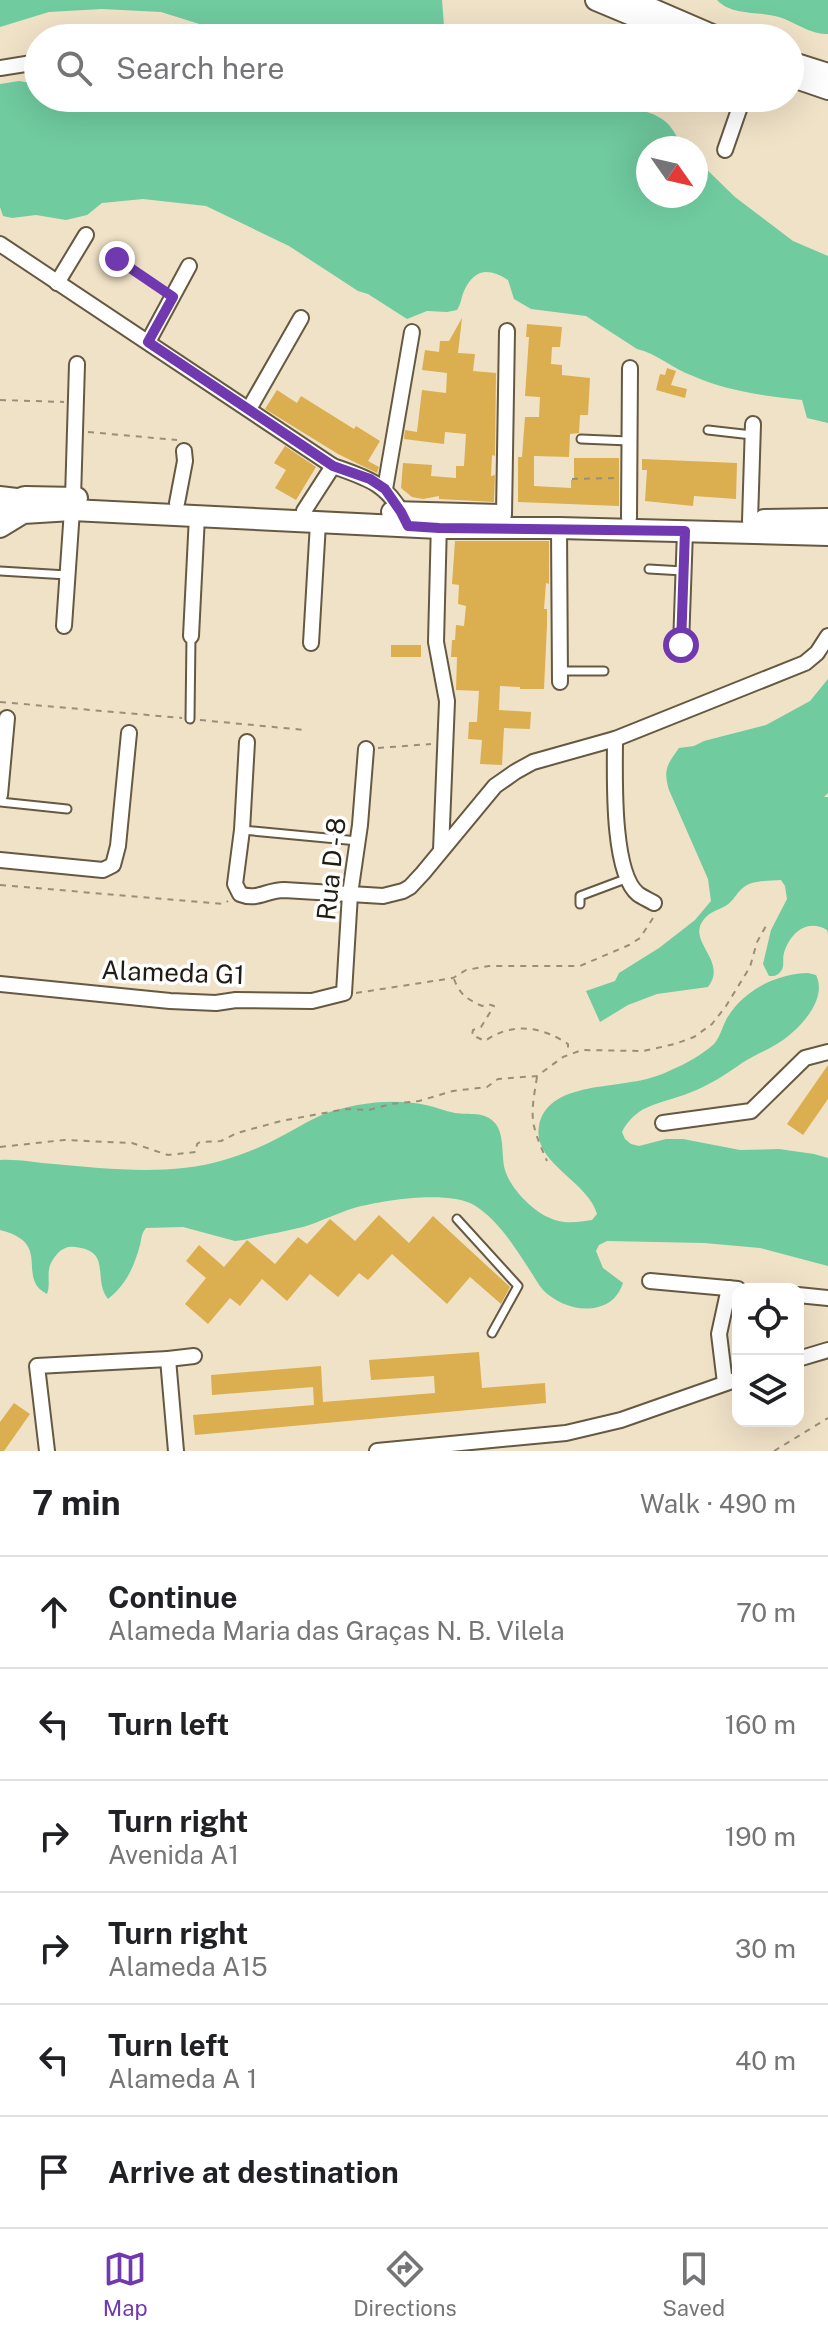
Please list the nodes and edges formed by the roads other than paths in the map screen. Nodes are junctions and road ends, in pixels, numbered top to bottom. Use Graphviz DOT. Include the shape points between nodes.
graph roads {
  1 [pos="596,0"];
  2 [pos="637,8"];
  3 [pos="664,24"];
  4 [pos="681,24"];
  5 [pos="24,64"];
  6 [pos="804,66"];
  7 [pos="0,68"];
  8 [pos="828,74"];
  9 [pos="804,81"];
  10 [pos="828,89"];
  11 [pos="738,112"];
  12 [pos="725,150"];
  13 [pos="86,235"];
  14 [pos="0,244"];
  15 [pos="189,266"];
  16 [pos="57,283"];
  17 [pos="301,318"];
  18 [pos="507,331"];
  19 [pos="412,332"];
  20 [pos="148,342"];
  21 [pos="77,364"];
  22 [pos="630,368"];
  23 [pos="249,409"];
  24 [pos="752,429"];
  25 [pos="708,430"];
  26 [pos="581,439"];
  27 [pos="629,441"];
  28 [pos="184,451"];
  29 [pos="333,466"];
  30 [pos="385,489"];
  31 [pos="0,494"];
  32 [pos="25,497"];
  33 [pos="177,503"];
  34 [pos="73,504"];
  35 [pos="504,510"];
  36 [pos="197,516"];
  37 [pos="311,517"];
  38 [pos="5,518"];
  39 [pos="629,518"];
  40 [pos="405,519"];
  41 [pos="828,519"];
  42 [pos="439,521"];
  43 [pos="750,521"];
  44 [pos="559,528"];
  45 [pos="685,531"];
  46 [pos="828,535"];
  47 [pos="649,569"];
  48 [pos="0,571"];
  49 [pos="683,571"];
  50 [pos="67,575"];
  51 [pos="64,626"];
  52 [pos="191,636"];
  53 [pos="828,636"];
  54 [pos="311,643"];
  55 [pos="681,645"];
  56 [pos="604,671"];
  57 [pos="560,677"];
  58 [pos="7,718"];
  59 [pos="190,719"];
  60 [pos="129,733"];
  61 [pos="615,739"];
  62 [pos="247,742"];
  63 [pos="366,749"];
  64 [pos="0,795"];
  65 [pos="0,802"];
  66 [pos="67,809"];
  67 [pos="242,830"];
  68 [pos="358,841"];
  69 [pos="441,850"];
  70 [pos="0,860"];
  71 [pos="628,878"];
  72 [pos="350,894"];
  73 [pos="654,903"];
  74 [pos="580,904"];
  75 [pos="0,984"];
  76 [pos="344,993"];
  77 [pos="828,1052"];
  78 [pos="663,1123"];
  79 [pos="457,1219"];
  80 [pos="650,1281"];
  81 [pos="732,1289"];
  82 [pos="732,1295"];
  83 [pos="804,1296"];
  84 [pos="828,1298"];
  85 [pos="492,1333"];
  86 [pos="828,1350"];
  87 [pos="194,1356"];
  88 [pos="804,1357"];
  89 [pos="168,1359"];
  90 [pos="732,1381"];
  91 [pos="47,1451"];
  92 [pos="176,1451"];
  93 [pos="377,1451"];
  1 -- 2 [label="street"];
  2 -- 3 [label="street"];
  2 -- 4 [label="street"];
  5 -- 7 [label="street"];
  6 -- 8 [label="street"];
  9 -- 10 [label="street"];
  11 -- 12 [label="street"];
  13 -- 16 [label="street"];
  14 -- 16 [label="street"];
  15 -- 20 [label="street"];
  16 -- 20 [label="street"];
  17 -- 23 [label="street"];
  18 -- 35 [label="street"];
  19 -- 30 [label="street"];
  20 -- 23 [label="street"];
  21 -- 34 [label="street"];
  22 -- 27 [label="street"];
  23 -- 29 [label="street"];
  24 -- 25 [label="lane"];
  24 -- 43 [label="street"];
  26 -- 27 [label="lane"];
  27 -- 39 [label="street"];
  28 -- 33 [label="street"];
  29 -- 30 [label="street"];
  29 -- 37 [label="street"];
  30 -- 40 [label="street"];
  31 -- 32 [label="street"];
  32 -- 34 [label="street"];
  32 -- 38 [label="street" via="16,500"];
  33 -- 34 [label="street"];
  33 -- 37 [label="street"];
  34 -- 36 [label="street"];
  34 -- 38 [label="street"];
  34 -- 50 [label="street"];
  35 -- 39 [label="street"];
  35 -- 42 [label="street"];
  36 -- 37 [label="street"];
  36 -- 52 [label="street"];
  37 -- 40 [label="street"];
  37 -- 54 [label="street"];
  39 -- 43 [label="street"];
  40 -- 42 [label="street"];
  41 -- 43 [label="street"];
  42 -- 44 [label="street"];
  42 -- 69 [label="street" via="436,642 447,701"];
  44 -- 45 [label="street"];
  44 -- 57 [label="street"];
  45 -- 46 [label="street"];
  45 -- 49 [label="street"];
  47 -- 49 [label="lane"];
  48 -- 50 [label="lane"];
  49 -- 55 [label="street"];
  50 -- 51 [label="street"];
  52 -- 59 [label="lane"];
  53 -- 61 [label="street" via="805,663"];
  56 -- 57 [label="lane"];
  58 -- 64 [label="street"];
  60 -- 70 [label="street" via="113,865 103,870"];
  61 -- 69 [label="street" via="515,772 495,786"];
  61 -- 71 [label="street" via="615,815"];
  62 -- 67 [label="street"];
  63 -- 68 [label="street, Rua D - 8"];
  65 -- 66 [label="lane"];
  67 -- 68 [label="lane"];
  67 -- 72 [label="street" via="235,884 240,894"];
  68 -- 72 [label="street, Rua D - 8"];
  69 -- 72 [label="street" via="403,891"];
  71 -- 73 [label="street" via="635,893"];
  71 -- 74 [label="lane" via="580,896"];
  72 -- 76 [label="street, Rua D - 8"];
  75 -- 76 [label="street, Alameda G1" via="201,1002 312,1001"];
  77 -- 78 [label="street" via="805,1058 751,1111"];
  79 -- 85 [label="lane" via="518,1286"];
  80 -- 81 [label="street"];
  82 -- 90 [label="street" via="719,1334"];
  83 -- 84 [label="street"];
  86 -- 88 [label="street"];
  87 -- 89 [label="street"];
  89 -- 91 [label="street" via="37,1366"];
  89 -- 92 [label="street"];
  90 -- 93 [label="street" via="621,1420 566,1433"];
}
